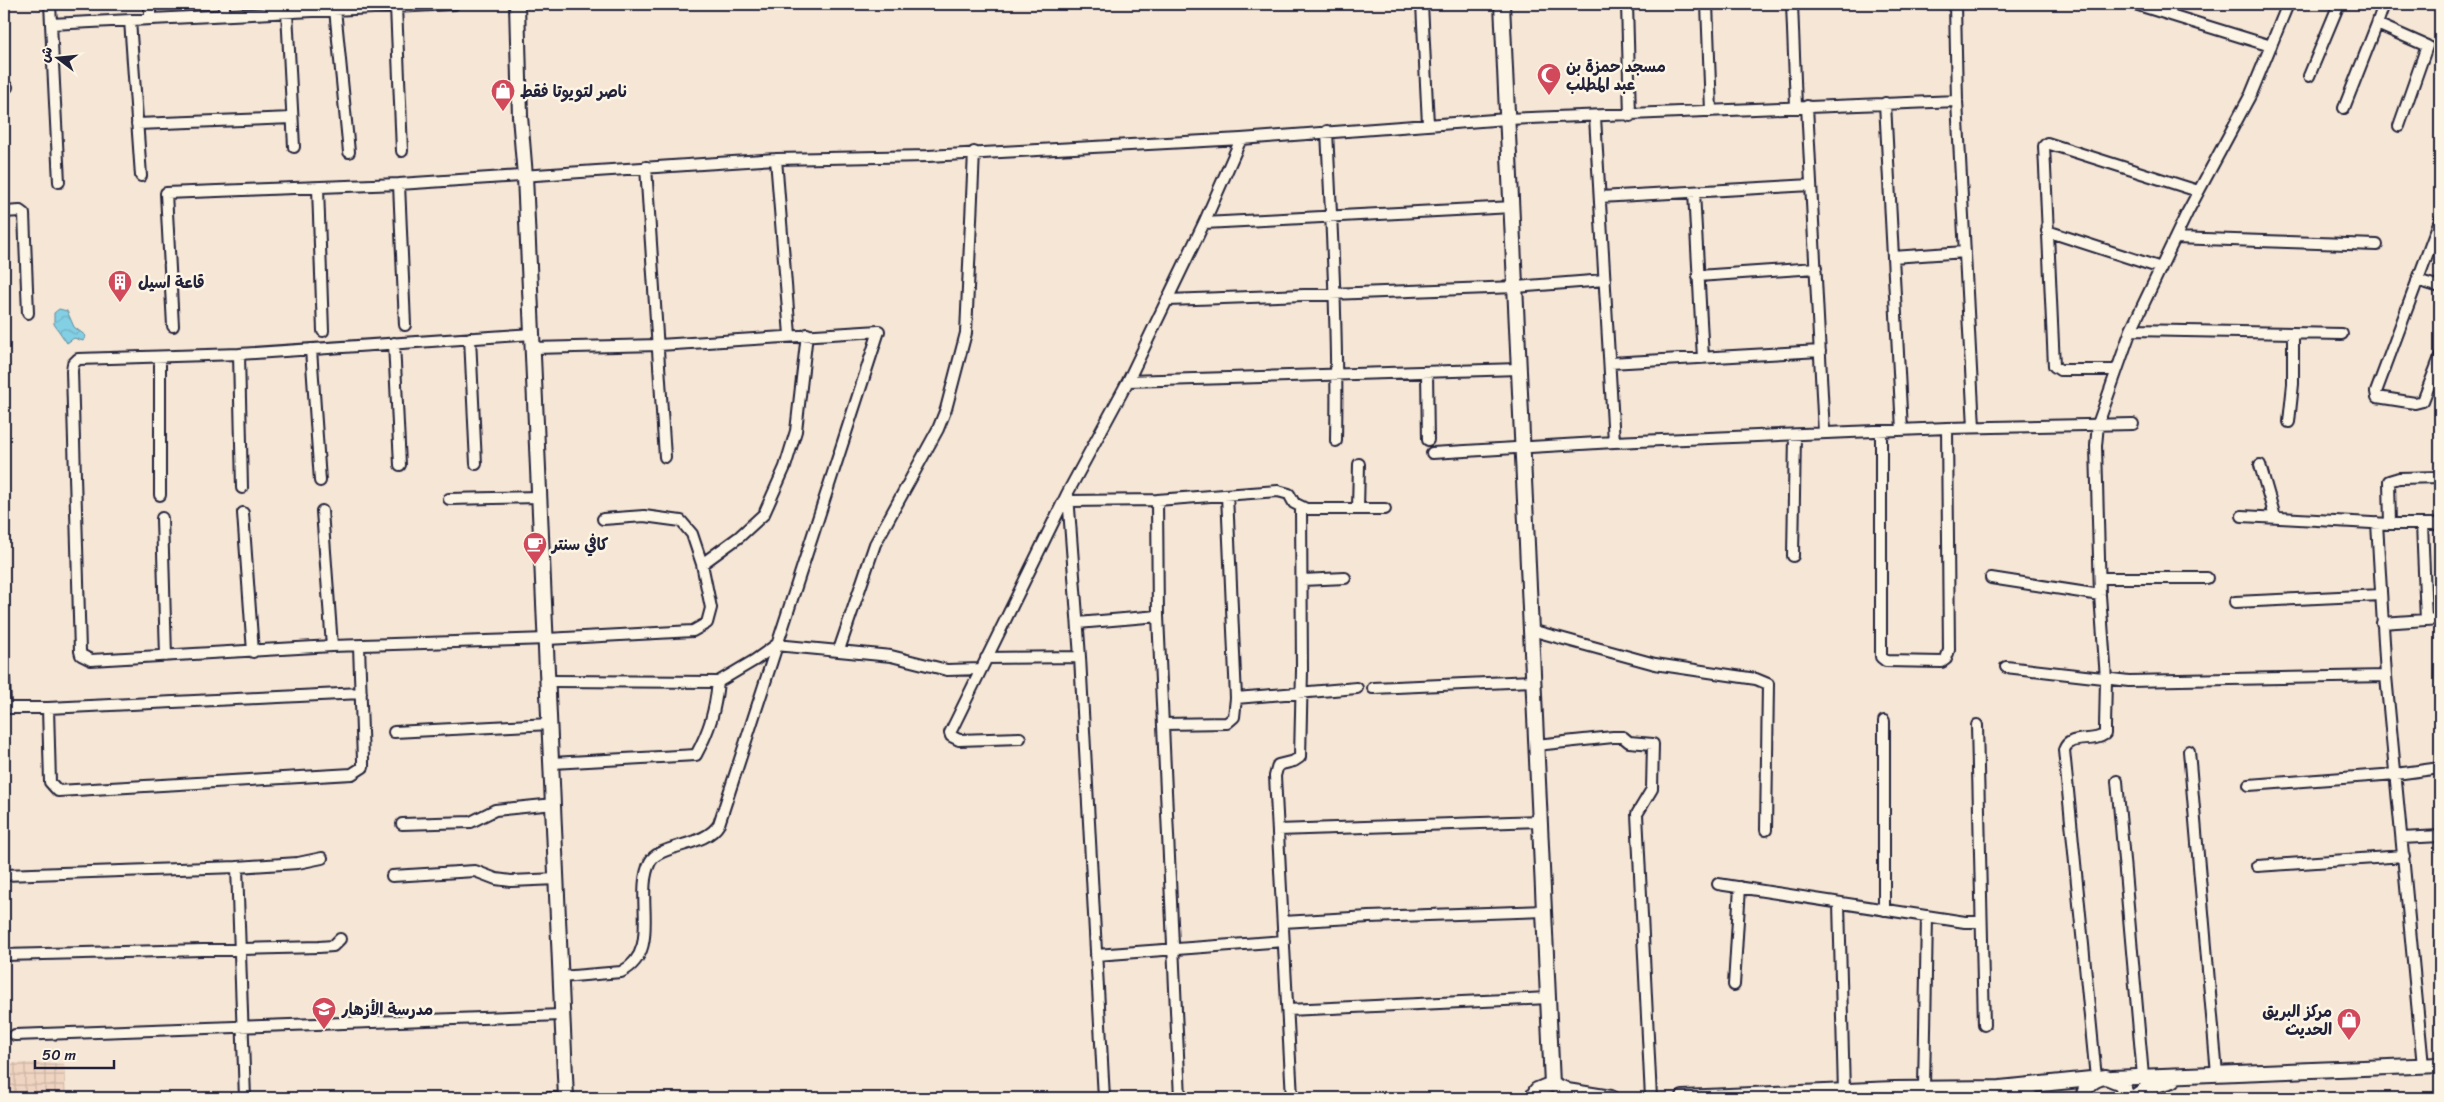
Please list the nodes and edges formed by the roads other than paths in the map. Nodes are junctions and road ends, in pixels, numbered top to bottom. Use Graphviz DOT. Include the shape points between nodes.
graph roads {
  1 [pos="50,4"];
  2 [pos="150,4"];
  3 [pos="454,4"];
  4 [pos="517,4"];
  5 [pos="1422,4"];
  6 [pos="1502,4"];
  7 [pos="1627,4"];
  8 [pos="1707,4"];
  9 [pos="1792,4"];
  10 [pos="1955,4"];
  11 [pos="2135,4"];
  12 [pos="2288,4"];
  13 [pos="2339,4"];
  14 [pos="2384,4"];
  15 [pos="391,6"];
  16 [pos="302,7"];
  17 [pos="224,9"];
  18 [pos="335,9"];
  19 [pos="287,12"];
  20 [pos="150,18"];
  21 [pos="130,20"];
  22 [pos="50,24"];
  23 [pos="2377,24"];
  24 [pos="2271,46"];
  25 [pos="2309,76"];
  26 [pos="1957,101"];
  27 [pos="1886,103"];
  28 [pos="1796,106"];
  29 [pos="1807,106"];
  30 [pos="2344,108"];
  31 [pos="1711,111"];
  32 [pos="1595,116"];
  33 [pos="1630,116"];
  34 [pos="292,118"];
  35 [pos="1507,119"];
  36 [pos="137,124"];
  37 [pos="1428,124"];
  38 [pos="2399,126"];
  39 [pos="1327,131"];
  40 [pos="1241,139"];
  41 [pos="294,147"];
  42 [pos="402,151"];
  43 [pos="349,152"];
  44 [pos="974,152"];
  45 [pos="776,159"];
  46 [pos="646,166"];
  47 [pos="141,176"];
  48 [pos="525,176"];
  49 [pos="58,182"];
  50 [pos="399,184"];
  51 [pos="1811,185"];
  52 [pos="318,188"];
  53 [pos="2198,191"];
  54 [pos="1694,192"];
  55 [pos="1600,197"];
  56 [pos="1513,206"];
  57 [pos="4,212"];
  58 [pos="1331,215"];
  59 [pos="2440,220"];
  60 [pos="1204,222"];
  61 [pos="2047,232"];
  62 [pos="2175,238"];
  63 [pos="2377,245"];
  64 [pos="1965,252"];
  65 [pos="1893,257"];
  66 [pos="1816,268"];
  67 [pos="2161,268"];
  68 [pos="1698,276"];
  69 [pos="1605,280"];
  70 [pos="2417,280"];
  71 [pos="1516,287"];
  72 [pos="2440,287"];
  73 [pos="1335,295"];
  74 [pos="1168,300"];
  75 [pos="28,313"];
  76 [pos="405,324"];
  77 [pos="172,326"];
  78 [pos="2131,330"];
  79 [pos="323,331"];
  80 [pos="807,334"];
  81 [pos="2293,334"];
  82 [pos="2342,334"];
  83 [pos="790,335"];
  84 [pos="470,338"];
  85 [pos="533,341"];
  86 [pos="394,343"];
  87 [pos="659,345"];
  88 [pos="311,349"];
  89 [pos="1820,351"];
  90 [pos="239,354"];
  91 [pos="160,357"];
  92 [pos="1703,358"];
  93 [pos="2440,358"];
  94 [pos="1610,363"];
  95 [pos="1519,369"];
  96 [pos="2116,370"];
  97 [pos="1427,372"];
  98 [pos="1338,375"];
  99 [pos="1128,381"];
  100 [pos="2289,422"];
  101 [pos="2098,424"];
  102 [pos="2133,424"];
  103 [pos="1974,427"];
  104 [pos="1946,428"];
  105 [pos="1902,430"];
  106 [pos="1880,431"];
  107 [pos="1824,434"];
  108 [pos="1795,435"];
  109 [pos="1428,440"];
  110 [pos="1336,441"];
  111 [pos="1614,442"];
  112 [pos="1521,447"];
  113 [pos="1432,453"];
  114 [pos="665,457"];
  115 [pos="476,464"];
  116 [pos="1359,464"];
  117 [pos="2260,465"];
  118 [pos="400,466"];
  119 [pos="2440,477"];
  120 [pos="320,481"];
  121 [pos="242,488"];
  122 [pos="160,495"];
  123 [pos="1227,495"];
  124 [pos="540,497"];
  125 [pos="1068,497"];
  126 [pos="449,499"];
  127 [pos="1157,500"];
  128 [pos="1302,507"];
  129 [pos="1358,509"];
  130 [pos="1385,509"];
  131 [pos="322,511"];
  132 [pos="243,513"];
  133 [pos="2242,516"];
  134 [pos="162,518"];
  135 [pos="2275,518"];
  136 [pos="603,519"];
  137 [pos="2378,523"];
  138 [pos="2390,524"];
  139 [pos="2422,524"];
  140 [pos="2440,524"];
  141 [pos="1793,556"];
  142 [pos="702,564"];
  143 [pos="1345,578"];
  144 [pos="1992,578"];
  145 [pos="2100,578"];
  146 [pos="2207,578"];
  147 [pos="1302,580"];
  148 [pos="2100,595"];
  149 [pos="2381,595"];
  150 [pos="2235,602"];
  151 [pos="1158,616"];
  152 [pos="2440,619"];
  153 [pos="2426,620"];
  154 [pos="2382,622"];
  155 [pos="1078,623"];
  156 [pos="1531,630"];
  157 [pos="547,640"];
  158 [pos="776,645"];
  159 [pos="332,646"];
  160 [pos="359,646"];
  161 [pos="839,650"];
  162 [pos="253,652"];
  163 [pos="166,656"];
  164 [pos="1080,657"];
  165 [pos="986,658"];
  166 [pos="2006,667"];
  167 [pos="980,669"];
  168 [pos="2386,676"];
  169 [pos="4,678"];
  170 [pos="2106,679"];
  171 [pos="549,681"];
  172 [pos="1533,681"];
  173 [pos="718,682"];
  174 [pos="1357,688"];
  175 [pos="1373,688"];
  176 [pos="1302,691"];
  177 [pos="361,693"];
  178 [pos="1236,698"];
  179 [pos="4,708"];
  180 [pos="48,708"];
  181 [pos="1884,721"];
  182 [pos="550,724"];
  183 [pos="1163,724"];
  184 [pos="1977,725"];
  185 [pos="394,732"];
  186 [pos="1020,738"];
  187 [pos="1536,745"];
  188 [pos="2189,751"];
  189 [pos="552,763"];
  190 [pos="2440,768"];
  191 [pos="2396,774"];
  192 [pos="2117,781"];
  193 [pos="2249,785"];
  194 [pos="554,804"];
  195 [pos="1540,821"];
  196 [pos="402,824"];
  197 [pos="1278,830"];
  198 [pos="1766,830"];
  199 [pos="2440,836"];
  200 [pos="2402,838"];
  201 [pos="2404,856"];
  202 [pos="322,858"];
  203 [pos="2257,866"];
  204 [pos="237,867"];
  205 [pos="4,875"];
  206 [pos="392,876"];
  207 [pos="557,880"];
  208 [pos="1718,884"];
  209 [pos="1740,887"];
  210 [pos="1839,903"];
  211 [pos="1884,910"];
  212 [pos="1544,911"];
  213 [pos="1927,916"];
  214 [pos="1283,922"];
  215 [pos="1980,922"];
  216 [pos="340,939"];
  217 [pos="1284,941"];
  218 [pos="239,949"];
  219 [pos="1173,949"];
  220 [pos="4,955"];
  221 [pos="1096,955"];
  222 [pos="561,977"];
  223 [pos="1734,985"];
  224 [pos="1548,998"];
  225 [pos="1288,1010"];
  226 [pos="561,1015"];
  227 [pos="1984,1025"];
  228 [pos="242,1026"];
  229 [pos="15,1035"];
  230 [pos="2440,1065"];
  231 [pos="2423,1066"];
  232 [pos="2217,1074"];
  233 [pos="2192,1075"];
  234 [pos="2143,1076"];
  235 [pos="2103,1078"];
  236 [pos="1552,1084"];
  237 [pos="1924,1088"];
  238 [pos="2000,1088"];
  239 [pos="1844,1093"];
  240 [pos="1894,1094"];
  241 [pos="1569,1095"];
  242 [pos="244,1098"];
  243 [pos="549,1098"];
  244 [pos="566,1098"];
  245 [pos="1104,1098"];
  246 [pos="1180,1098"];
  247 [pos="1292,1098"];
  248 [pos="1529,1098"];
  249 [pos="1611,1098"];
  250 [pos="1651,1098"];
  251 [pos="1683,1098"];
  252 [pos="2031,1098"];
  253 [pos="2084,1098"];
  254 [pos="2128,1098"];
  255 [pos="2133,1098"];
  1 -- 22 [label="street"];
  2 -- 20 [label="street"];
  3 -- 15 [label="street"];
  4 -- 48 [label="street"];
  5 -- 37 [label="street"];
  6 -- 35 [label="street"];
  7 -- 33 [label="street"];
  8 -- 31 [label="street"];
  9 -- 28 [label="street"];
  10 -- 26 [label="street"];
  11 -- 24 [label="street"];
  12 -- 24 [label="street"];
  13 -- 25 [label="street"];
  14 -- 23 [label="street"];
  15 -- 18 [label="street"];
  15 -- 42 [label="street"];
  16 -- 18 [label="street"];
  16 -- 19 [label="street"];
  17 -- 19 [label="street"];
  17 -- 20 [label="street"];
  18 -- 43 [label="street"];
  19 -- 34 [label="street"];
  20 -- 21 [label="street"];
  21 -- 22 [label="street"];
  21 -- 36 [label="street"];
  22 -- 49 [label="street"];
  23 -- 30 [label="street"];
  23 -- 38 [label="street" via="2426,46"];
  24 -- 53 [label="street" via="2250,94"];
  26 -- 27 [label="street"];
  26 -- 64 [label="street"];
  27 -- 29 [label="street"];
  27 -- 65 [label="street"];
  28 -- 29 [label="street"];
  28 -- 31 [label="street"];
  29 -- 51 [label="street"];
  31 -- 33 [label="street"];
  32 -- 33 [label="street"];
  32 -- 35 [label="street"];
  32 -- 55 [label="street"];
  34 -- 36 [label="street"];
  34 -- 41 [label="street"];
  35 -- 37 [label="street"];
  35 -- 56 [label="street"];
  36 -- 47 [label="street"];
  37 -- 39 [label="street"];
  39 -- 40 [label="street"];
  39 -- 58 [label="street"];
  40 -- 44 [label="street"];
  40 -- 60 [label="street"];
  44 -- 45 [label="street"];
  44 -- 161 [label="street" via="966,333 946,409 875,544"];
  45 -- 46 [label="street"];
  45 -- 83 [label="street"];
  46 -- 48 [label="street"];
  46 -- 87 [label="street"];
  48 -- 50 [label="street"];
  48 -- 85 [label="street"];
  50 -- 52 [label="street"];
  50 -- 76 [label="street"];
  51 -- 54 [label="street"];
  51 -- 66 [label="street"];
  52 -- 77 [label="street" via="166,193"];
  52 -- 79 [label="street"];
  53 -- 61 [label="street" via="2047,143 2044,150"];
  53 -- 62 [label="street"];
  54 -- 55 [label="street"];
  54 -- 68 [label="street"];
  55 -- 69 [label="street"];
  56 -- 58 [label="street"];
  56 -- 71 [label="street"];
  57 -- 75 [label="street" via="12,210 24,214"];
  58 -- 60 [label="street"];
  58 -- 73 [label="street"];
  59 -- 70 [label="street"];
  60 -- 74 [label="street"];
  61 -- 67 [label="street"];
  61 -- 96 [label="street" via="2054,366 2060,370"];
  62 -- 63 [label="street"];
  62 -- 67 [label="street"];
  64 -- 65 [label="street"];
  64 -- 103 [label="street"];
  65 -- 105 [label="street"];
  66 -- 68 [label="street"];
  66 -- 89 [label="street"];
  67 -- 78 [label="street"];
  68 -- 92 [label="street"];
  69 -- 71 [label="street"];
  69 -- 94 [label="street"];
  70 -- 72 [label="street"];
  70 -- 93 [label="street" via="2376,392 2377,397 2415,403 2423,401"];
  71 -- 73 [label="street"];
  71 -- 95 [label="street"];
  73 -- 74 [label="street"];
  73 -- 98 [label="street"];
  74 -- 99 [label="street"];
  78 -- 81 [label="street"];
  78 -- 96 [label="street"];
  80 -- 83 [label="street"];
  80 -- 142 [label="street" via="796,431 785,467 764,514"];
  80 -- 158 [label="street" via="879,331"];
  81 -- 82 [label="street"];
  81 -- 100 [label="street"];
  83 -- 87 [label="street"];
  84 -- 85 [label="street"];
  84 -- 86 [label="street"];
  84 -- 115 [label="street"];
  85 -- 87 [label="street"];
  85 -- 124 [label="street"];
  86 -- 88 [label="street"];
  86 -- 118 [label="street"];
  87 -- 114 [label="street"];
  88 -- 90 [label="street"];
  88 -- 120 [label="street"];
  89 -- 92 [label="street"];
  89 -- 107 [label="street"];
  90 -- 91 [label="street"];
  90 -- 121 [label="street"];
  91 -- 122 [label="street"];
  91 -- 163 [label="street" via="78,359 73,364 72,380 81,655 91,660"];
  92 -- 94 [label="street"];
  94 -- 111 [label="street"];
  95 -- 97 [label="street"];
  95 -- 112 [label="street"];
  96 -- 101 [label="street"];
  97 -- 98 [label="street"];
  97 -- 109 [label="street"];
  98 -- 99 [label="street"];
  98 -- 110 [label="street"];
  99 -- 125 [label="street"];
  101 -- 102 [label="street"];
  101 -- 103 [label="street"];
  101 -- 145 [label="street"];
  103 -- 104 [label="street"];
  104 -- 105 [label="street"];
  104 -- 106 [label="street" via="1949,650 1942,662 1886,661 1881,657"];
  105 -- 106 [label="street"];
  106 -- 107 [label="street"];
  107 -- 108 [label="street"];
  108 -- 111 [label="street"];
  108 -- 141 [label="street"];
  111 -- 112 [label="street"];
  112 -- 113 [label="street"];
  112 -- 156 [label="street"];
  116 -- 129 [label="street"];
  117 -- 135 [label="street"];
  119 -- 138 [label="street" via="2389,481"];
  123 -- 127 [label="street"];
  123 -- 128 [label="street" via="1284,492"];
  123 -- 178 [label="street"];
  124 -- 126 [label="street"];
  124 -- 157 [label="street"];
  125 -- 127 [label="street"];
  125 -- 155 [label="street"];
  125 -- 165 [label="street"];
  127 -- 151 [label="street"];
  128 -- 129 [label="street"];
  128 -- 147 [label="street"];
  129 -- 130 [label="street"];
  131 -- 159 [label="street"];
  132 -- 162 [label="street"];
  133 -- 135 [label="street"];
  134 -- 163 [label="street"];
  135 -- 137 [label="street"];
  136 -- 142 [label="street" via="644,516 681,521 692,534"];
  137 -- 138 [label="street"];
  137 -- 149 [label="street"];
  138 -- 139 [label="street"];
  139 -- 140 [label="street"];
  139 -- 153 [label="street"];
  142 -- 157 [label="street" via="711,608 707,623 693,631"];
  143 -- 147 [label="street"];
  144 -- 148 [label="street"];
  145 -- 146 [label="street"];
  145 -- 148 [label="street"];
  147 -- 176 [label="street"];
  148 -- 170 [label="street"];
  149 -- 150 [label="street"];
  149 -- 154 [label="street"];
  151 -- 155 [label="street"];
  151 -- 183 [label="street"];
  152 -- 153 [label="street"];
  153 -- 154 [label="street"];
  154 -- 168 [label="street"];
  155 -- 164 [label="street"];
  156 -- 172 [label="street"];
  156 -- 198 [label="street" via="1655,664 1756,679 1768,684"];
  157 -- 160 [label="street"];
  157 -- 171 [label="street"];
  158 -- 161 [label="street"];
  158 -- 173 [label="street"];
  158 -- 222 [label="street" via="714,833 667,851 649,864 643,951 622,972"];
  159 -- 160 [label="street"];
  159 -- 162 [label="street"];
  160 -- 177 [label="street"];
  161 -- 167 [label="street" via="891,656 947,670"];
  162 -- 163 [label="street"];
  164 -- 165 [label="street"];
  164 -- 221 [label="street"];
  165 -- 167 [label="street"];
  166 -- 170 [label="street"];
  167 -- 186 [label="street" via="951,736 966,741"];
  168 -- 170 [label="street"];
  168 -- 191 [label="street"];
  169 -- 179 [label="street"];
  170 -- 235 [label="street" via="2104,734 2095,739 2072,740 2064,750"];
  171 -- 173 [label="street"];
  171 -- 182 [label="street"];
  172 -- 175 [label="street"];
  172 -- 187 [label="street"];
  173 -- 189 [label="street" via="709,730 696,755"];
  174 -- 176 [label="street"];
  176 -- 178 [label="street"];
  176 -- 197 [label="street" via="1300,757 1278,765 1276,771"];
  177 -- 180 [label="street"];
  177 -- 180 [label="street" via="362,767 352,774 68,792 58,791 50,782"];
  178 -- 183 [label="street" via="1232,721"];
  179 -- 180 [label="street"];
  181 -- 211 [label="street"];
  182 -- 185 [label="street"];
  182 -- 189 [label="street"];
  183 -- 219 [label="street"];
  184 -- 215 [label="street"];
  187 -- 195 [label="street"];
  187 -- 250 [label="street" via="1613,737 1653,744 1652,790 1637,814"];
  188 -- 232 [label="street"];
  189 -- 194 [label="street"];
  190 -- 191 [label="street"];
  191 -- 193 [label="street"];
  191 -- 200 [label="street"];
  192 -- 234 [label="street"];
  194 -- 196 [label="street" via="495,810 471,822"];
  194 -- 207 [label="street"];
  195 -- 197 [label="street"];
  195 -- 212 [label="street"];
  197 -- 214 [label="street"];
  199 -- 200 [label="street"];
  200 -- 201 [label="street"];
  201 -- 203 [label="street"];
  201 -- 231 [label="street"];
  202 -- 204 [label="street"];
  204 -- 205 [label="street"];
  204 -- 218 [label="street"];
  206 -- 207 [label="street" via="475,872 511,881"];
  207 -- 222 [label="street"];
  208 -- 209 [label="street"];
  209 -- 210 [label="street"];
  209 -- 223 [label="street"];
  210 -- 211 [label="street"];
  210 -- 239 [label="street"];
  211 -- 213 [label="street"];
  212 -- 214 [label="street"];
  212 -- 224 [label="street"];
  213 -- 215 [label="street"];
  213 -- 237 [label="street"];
  214 -- 217 [label="street"];
  215 -- 227 [label="street"];
  216 -- 218 [label="street" via="333,946"];
  217 -- 219 [label="street"];
  217 -- 225 [label="street"];
  218 -- 220 [label="street"];
  218 -- 228 [label="street"];
  219 -- 221 [label="street"];
  219 -- 246 [label="street"];
  221 -- 245 [label="street"];
  222 -- 226 [label="street"];
  224 -- 225 [label="street"];
  224 -- 236 [label="street"];
  225 -- 247 [label="street"];
  226 -- 228 [label="street"];
  226 -- 244 [label="street"];
  228 -- 229 [label="street"];
  228 -- 242 [label="street"];
  230 -- 231 [label="street"];
  231 -- 232 [label="street"];
  232 -- 233 [label="street"];
  233 -- 234 [label="street"];
  233 -- 255 [label="street" via="2149,1087"];
  234 -- 235 [label="street"];
  235 -- 238 [label="street"];
  235 -- 253 [label="street" via="2089,1085"];
  235 -- 254 [label="street" via="2121,1083"];
  236 -- 241 [label="street"];
  236 -- 248 [label="street" via="1537,1090"];
  237 -- 238 [label="street"];
  237 -- 240 [label="street"];
  238 -- 252 [label="street"];
  239 -- 240 [label="street"];
  239 -- 251 [label="street"];
  241 -- 249 [label="street"];
  243 -- 244 [label="street"];
}
